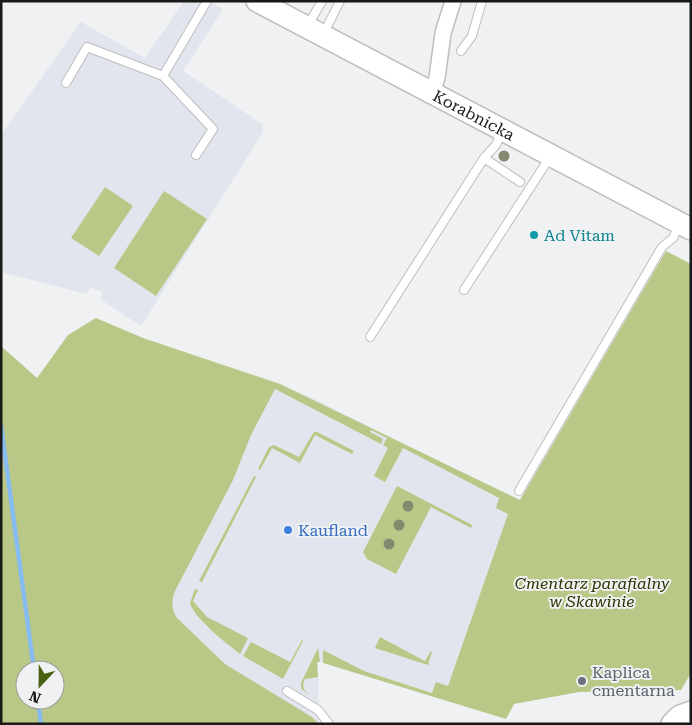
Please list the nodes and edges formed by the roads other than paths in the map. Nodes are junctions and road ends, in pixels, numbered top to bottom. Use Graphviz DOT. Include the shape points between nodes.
graph roads {
  1 [pos="208,1"];
  2 [pos="257,1"];
  3 [pos="322,1"];
  4 [pos="340,1"];
  5 [pos="453,1"];
  6 [pos="482,1"];
  7 [pos="314,31"];
  8 [pos="461,52"];
  9 [pos="163,76"];
  10 [pos="66,83"];
  11 [pos="432,92"];
  12 [pos="502,129"];
  13 [pos="196,155"];
  14 [pos="551,155"];
  15 [pos="484,158"];
  16 [pos="520,182"];
  17 [pos="686,226"];
  18 [pos="464,290"];
  19 [pos="370,337"];
  20 [pos="519,491"];
  21 [pos="287,691"];
  22 [pos="691,712"];
  23 [pos="329,724"];
  24 [pos="672,724"];
  1 -- 9 [label="lane"];
  2 -- 7 [label="street, Korabnicka"];
  3 -- 7 [label="lane" via="313,20"];
  4 -- 7 [label="lane" via="327,27"];
  5 -- 11 [label="street" via="443,32"];
  6 -- 8 [label="lane" via="472,36"];
  7 -- 11 [label="street, Korabnicka"];
  9 -- 10 [label="lane" via="88,47"];
  9 -- 13 [label="lane" via="213,129"];
  11 -- 12 [label="street, Korabnicka"];
  12 -- 14 [label="street, Korabnicka"];
  12 -- 15 [label="lane" via="496,145"];
  14 -- 17 [label="street, Korabnicka"];
  14 -- 18 [label="lane"];
  15 -- 16 [label="lane"];
  15 -- 19 [label="lane"];
  17 -- 20 [label="lane" via="662,247"];
  21 -- 23 [label="lane" via="318,710"];
  22 -- 24 [label="street"];
}
